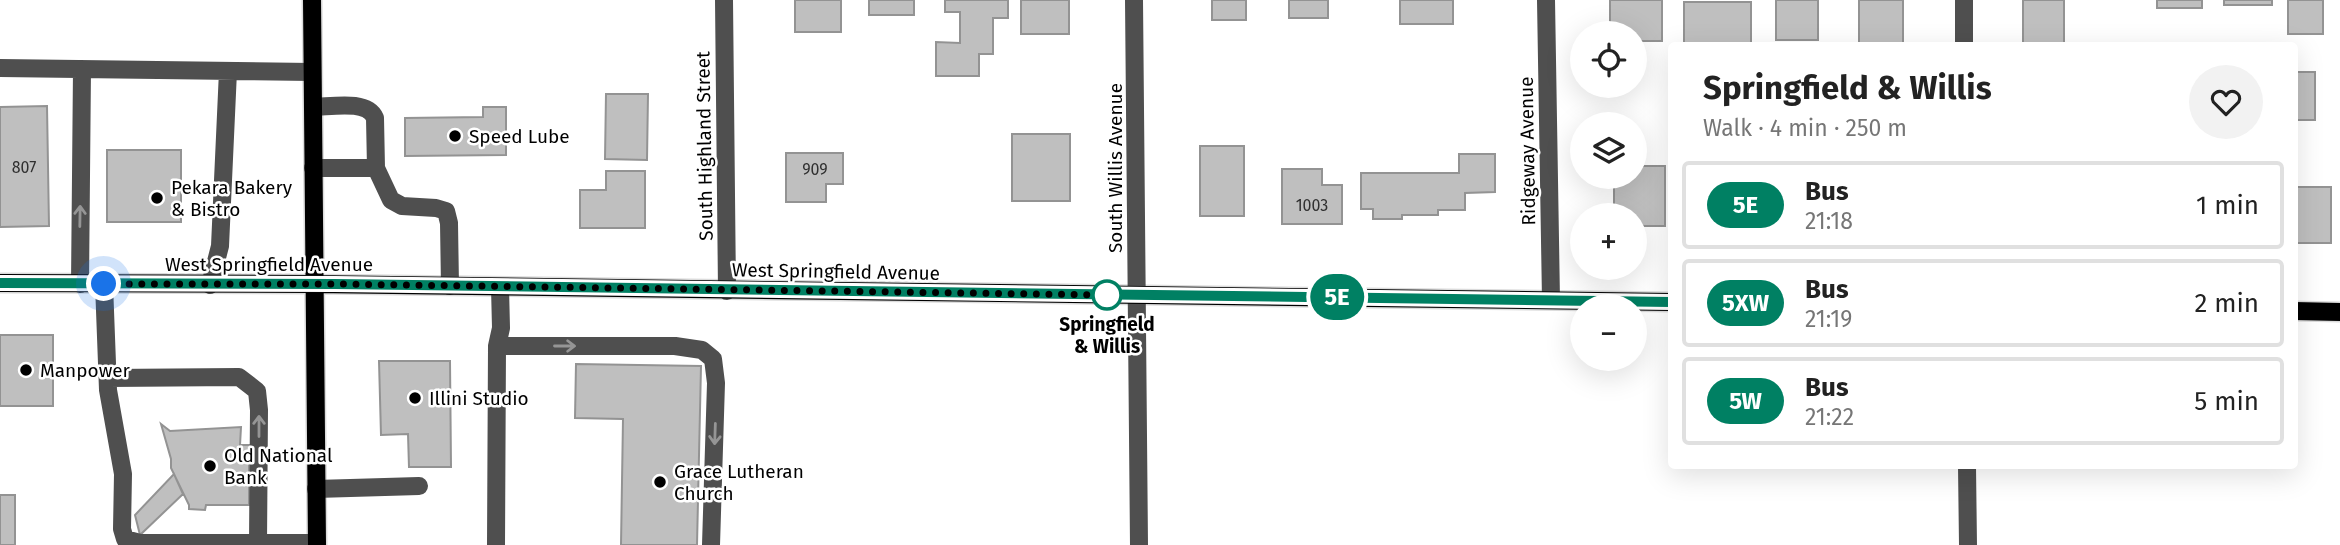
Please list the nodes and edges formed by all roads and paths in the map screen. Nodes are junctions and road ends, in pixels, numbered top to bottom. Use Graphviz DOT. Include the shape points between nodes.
graph roads {
  1 [pos="312,0"];
  2 [pos="724,0"];
  3 [pos="1134,0"];
  4 [pos="1546,0"];
  5 [pos="1964,0"];
  6 [pos="1964,42"];
  7 [pos="0,68"];
  8 [pos="82,69"];
  9 [pos="228,71"];
  10 [pos="312,72"];
  11 [pos="313,107"];
  12 [pos="313,168"];
  13 [pos="376,168"];
  14 [pos="0,283"];
  15 [pos="80,284"];
  16 [pos="104,284"];
  17 [pos="314,284"];
  18 [pos="210,285"];
  19 [pos="450,286"];
  20 [pos="500,287"];
  21 [pos="727,291"];
  22 [pos="1137,295"];
  23 [pos="1551,300"];
  24 [pos="1668,302"];
  25 [pos="2298,312"];
  26 [pos="2340,312"];
  27 [pos="496,346"];
  28 [pos="108,378"];
  29 [pos="1967,469"];
  30 [pos="419,486"];
  31 [pos="316,489"];
  32 [pos="258,543"];
  33 [pos="317,544"];
  34 [pos="496,545"];
  35 [pos="711,545"];
  36 [pos="1139,545"];
  37 [pos="1968,545"];
  1 -- 10 [label="main road"];
  2 -- 21 [label="street, South Highland Street"];
  3 -- 22 [label="street, South Willis Avenue"];
  4 -- 23 [label="street, Ridgeway Avenue"];
  5 -- 6 [label="street"];
  7 -- 8 [label="street"];
  8 -- 9 [label="street"];
  15 -- 8 [label="street, one-way"];
  9 -- 10 [label="street"];
  9 -- 18 [label="street" via="220,246"];
  10 -- 11 [label="main road"];
  11 -- 12 [label="main road"];
  11 -- 13 [label="street" via="362,106 372,111"];
  12 -- 13 [label="street"];
  12 -- 17 [label="main road"];
  13 -- 19 [label="street" via="391,201 446,211"];
  14 -- 15 [label="main road, West Springfield Avenue"];
  15 -- 16 [label="main road, West Springfield Avenue"];
  16 -- 18 [label="main road, West Springfield Avenue"];
  16 -- 28 [label="street"];
  17 -- 18 [label="main road, West Springfield Avenue"];
  17 -- 19 [label="main road, West Springfield Avenue"];
  17 -- 31 [label="main road"];
  19 -- 20 [label="main road, West Springfield Avenue"];
  20 -- 21 [label="main road, West Springfield Avenue"];
  20 -- 27 [label="street" via="501,328"];
  21 -- 22 [label="main road, West Springfield Avenue"];
  22 -- 23 [label="main road, West Springfield Avenue"];
  22 -- 36 [label="street, South Willis Avenue"];
  23 -- 24 [label="main road, West Springfield Avenue"];
  25 -- 26 [label="main road"];
  27 -- 34 [label="street"];
  27 -- 35 [label="street, one-way" via="675,346 702,350 713,359"];
  28 -- 32 [label="street" via="123,474 125,539 140,543"];
  32 -- 28 [label="street, one-way" via="257,391 239,377"];
  29 -- 37 [label="street"];
  30 -- 31 [label="street"];
  31 -- 33 [label="main road"];
  32 -- 33 [label="street"];
}
